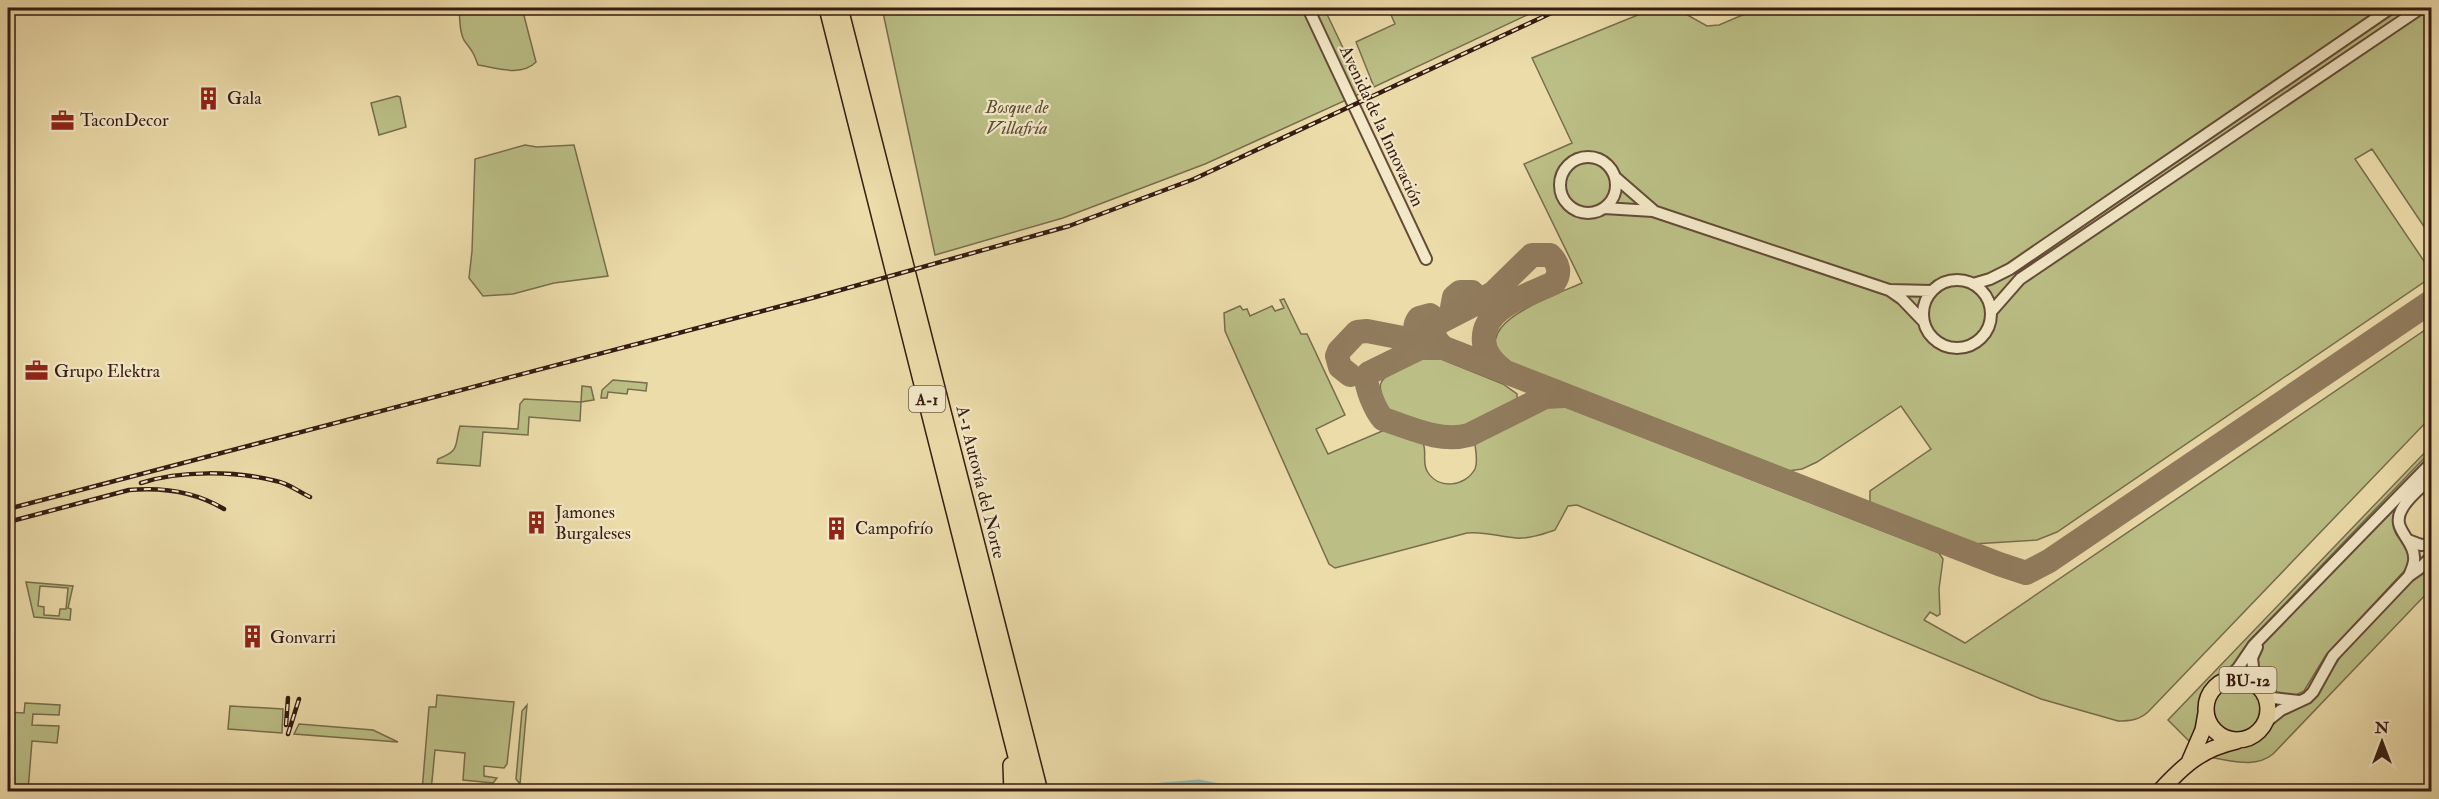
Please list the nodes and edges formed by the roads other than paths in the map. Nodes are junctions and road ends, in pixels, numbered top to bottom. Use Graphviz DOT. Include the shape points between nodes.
graph roads {
  1 [pos="820,8"];
  2 [pos="827,8"];
  3 [pos="840,8"];
  4 [pos="846,8"];
  5 [pos="1308,8"];
  6 [pos="2391,8"];
  7 [pos="2421,8"];
  8 [pos="862,92"];
  9 [pos="854,113"];
  10 [pos="1615,177"];
  11 [pos="1604,208"];
  12 [pos="1653,211"];
  13 [pos="1425,259"];
  14 [pos="1973,284"];
  15 [pos="1889,290"];
  16 [pos="1932,291"];
  17 [pos="1991,312"];
  18 [pos="1924,321"];
  19 [pos="2432,462"];
  20 [pos="2432,477"];
  21 [pos="2408,540"];
  22 [pos="2432,544"];
  23 [pos="2432,556"];
  24 [pos="968,562"];
  25 [pos="2409,576"];
  26 [pos="2262,639"];
  27 [pos="2226,681"];
  28 [pos="2257,686"];
  29 [pos="2299,701"];
  30 [pos="2206,710"];
  31 [pos="2266,722"];
  32 [pos="2237,741"];
  33 [pos="2190,760"];
  34 [pos="1012,792"];
  35 [pos="1025,792"];
  36 [pos="1040,792"];
  37 [pos="2159,792"];
  1 -- 9 [label="highway" via="844,99"];
  2 -- 9 [label="highway, A-1 Autovía del Norte / A-1"];
  3 -- 8 [label="highway, A-1 Autovía del Norte / A-1"];
  4 -- 8 [label="highway, A-1"];
  5 -- 13 [label="street, Avenida de la Innovación"];
  6 -- 14 [label="street" via="2014,266"];
  7 -- 17 [label="street" via="2020,279"];
  8 -- 36 [label="highway, A-1 Autovía del Norte / A-1"];
  9 -- 24 [label="highway, A-1 Autovía del Norte / A-1"];
  10 -- 11 [label="street" via="1616,190"];
  10 -- 11 [label="street" via="1608,164 1591,157 1573,161 1562,175 1562,194 1573,208 1591,213"];
  10 -- 12 [label="street"];
  11 -- 12 [label="street"];
  12 -- 15 [label="street"];
  14 -- 16 [label="street" via="1951,280"];
  14 -- 17 [label="street" via="1988,300"];
  15 -- 16 [label="street"];
  15 -- 18 [label="street"];
  16 -- 18 [label="street" via="1923,311"];
  17 -- 18 [label="street" via="1985,333 1967,346 1945,345 1936,340"];
  19 -- 26 [label="street"];
  20 -- 21 [label="street" via="2400,511 2400,529"];
  21 -- 22 [label="street"];
  21 -- 25 [label="street" via="2415,557"];
  23 -- 25 [label="street"];
  24 -- 34 [label="highway" via="970,598 1009,756"];
  24 -- 35 [label="highway, A-1 Autovía del Norte / A-1"];
  25 -- 29 [label="street" via="2333,656 2313,692"];
  26 -- 27 [label="street"];
  26 -- 28 [label="street" via="2252,658"];
  27 -- 28 [label="highway, BU-12" via="2246,679"];
  27 -- 30 [label="highway, BU-12" via="2211,692"];
  28 -- 29 [label="street" via="2273,698"];
  28 -- 31 [label="highway, BU-12" via="2268,704"];
  29 -- 31 [label="street"];
  30 -- 32 [label="highway, BU-12" via="2212,728"];
  30 -- 33 [label="highway, BU-12" via="2203,730"];
  31 -- 32 [label="highway, BU-12" via="2255,735"];
  32 -- 33 [label="highway, BU-12" via="2213,747"];
  33 -- 37 [label="highway, BU-12"];
}
